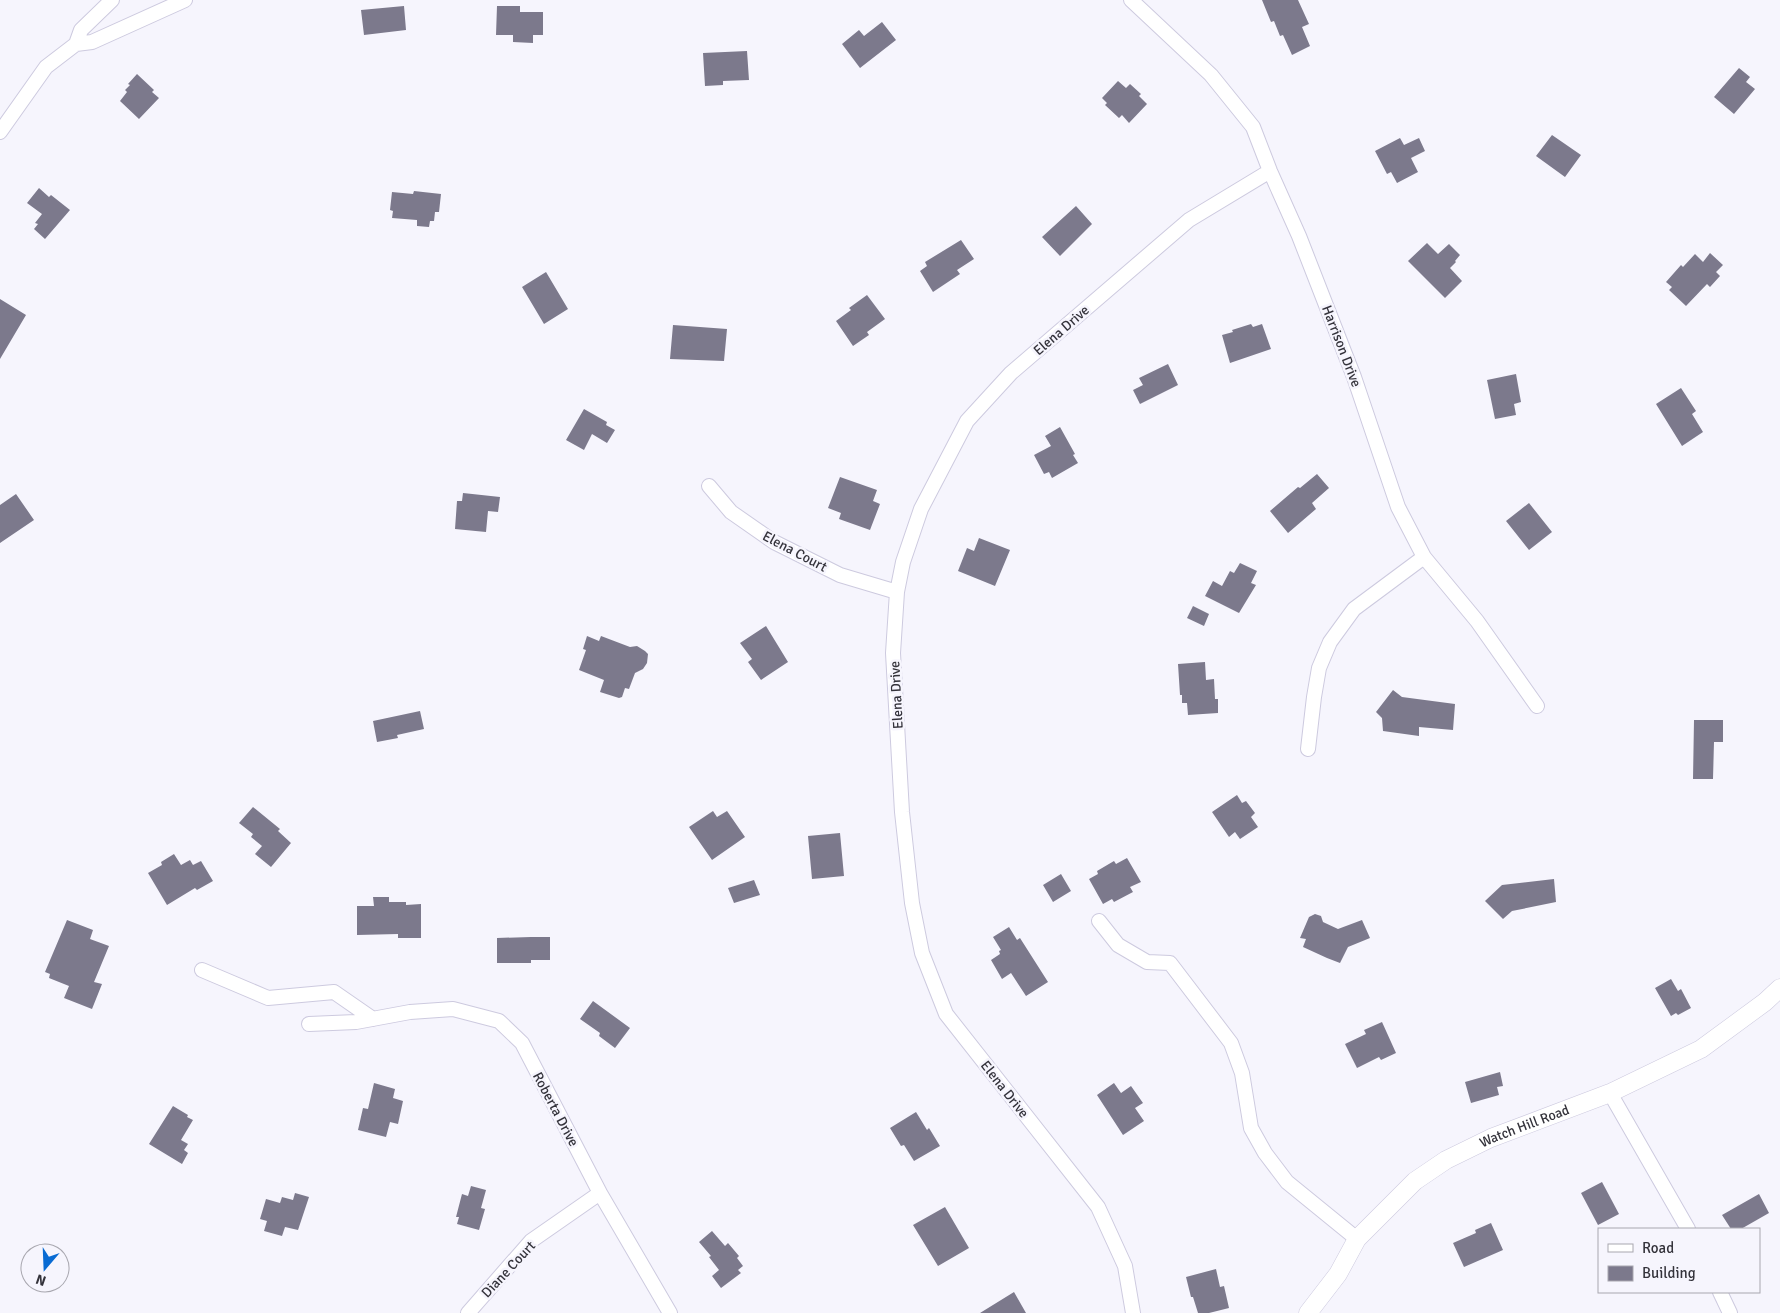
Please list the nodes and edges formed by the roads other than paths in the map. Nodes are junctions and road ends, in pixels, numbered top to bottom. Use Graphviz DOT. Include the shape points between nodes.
graph roads {
  1 [pos="112,0"];
  2 [pos="185,0"];
  3 [pos="1130,0"];
  4 [pos="76,44"];
  5 [pos="6,112"];
  6 [pos="0,132"];
  7 [pos="1270,172"];
  8 [pos="709,486"];
  9 [pos="1424,557"];
  10 [pos="897,592"];
  11 [pos="1537,706"];
  12 [pos="1308,749"];
  13 [pos="1099,921"];
  14 [pos="202,970"];
  15 [pos="1780,988"];
  16 [pos="373,1019"];
  17 [pos="309,1024"];
  18 [pos="1610,1093"];
  19 [pos="600,1193"];
  20 [pos="1687,1228"];
  21 [pos="1357,1239"];
  22 [pos="1720,1293"];
  23 [pos="468,1313"];
  24 [pos="670,1313"];
  25 [pos="1133,1313"];
  26 [pos="1308,1313"];
  27 [pos="1730,1313"];
  1 -- 4 [label="street" via="81,30"];
  2 -- 4 [label="street" via="92,42"];
  3 -- 7 [label="street, Harrison Drive" via="1211,75 1253,127"];
  4 -- 5 [label="street" via="46,68"];
  5 -- 6 [label="street"];
  7 -- 9 [label="street, Harrison Drive" via="1354,377 1398,507"];
  7 -- 10 [label="street, Elena Drive" via="1189,220 1011,373 967,421 922,509 903,562"];
  8 -- 10 [label="street, Elena Court" via="731,512 774,542 840,575"];
  9 -- 11 [label="street, Harrison Drive" via="1477,621"];
  9 -- 12 [label="street" via="1354,609 1330,642 1319,668"];
  10 -- 25 [label="street, Elena Drive" via="893,653 902,812 912,903 922,953 946,1014 1098,1207 1125,1266"];
  13 -- 21 [label="street" via="1118,945 1132,954 1147,962 1170,963 1231,1043 1242,1073 1251,1128 1265,1153 1287,1182"];
  14 -- 16 [label="street" via="268,998 334,992"];
  15 -- 18 [label="street, Watch Hill Road" via="1701,1049"];
  16 -- 17 [label="street, Roberta Drive"];
  16 -- 19 [label="street, Roberta Drive" via="453,1009 499,1021 522,1043"];
  18 -- 20 [label="street"];
  18 -- 21 [label="street, Watch Hill Road" via="1491,1138 1446,1160 1415,1181"];
  19 -- 23 [label="street, Diane Court" via="532,1241"];
  19 -- 24 [label="street, Roberta Drive"];
  21 -- 26 [label="street, Watch Hill Road" via="1338,1274"];
  22 -- 27 [label="street"];
}
